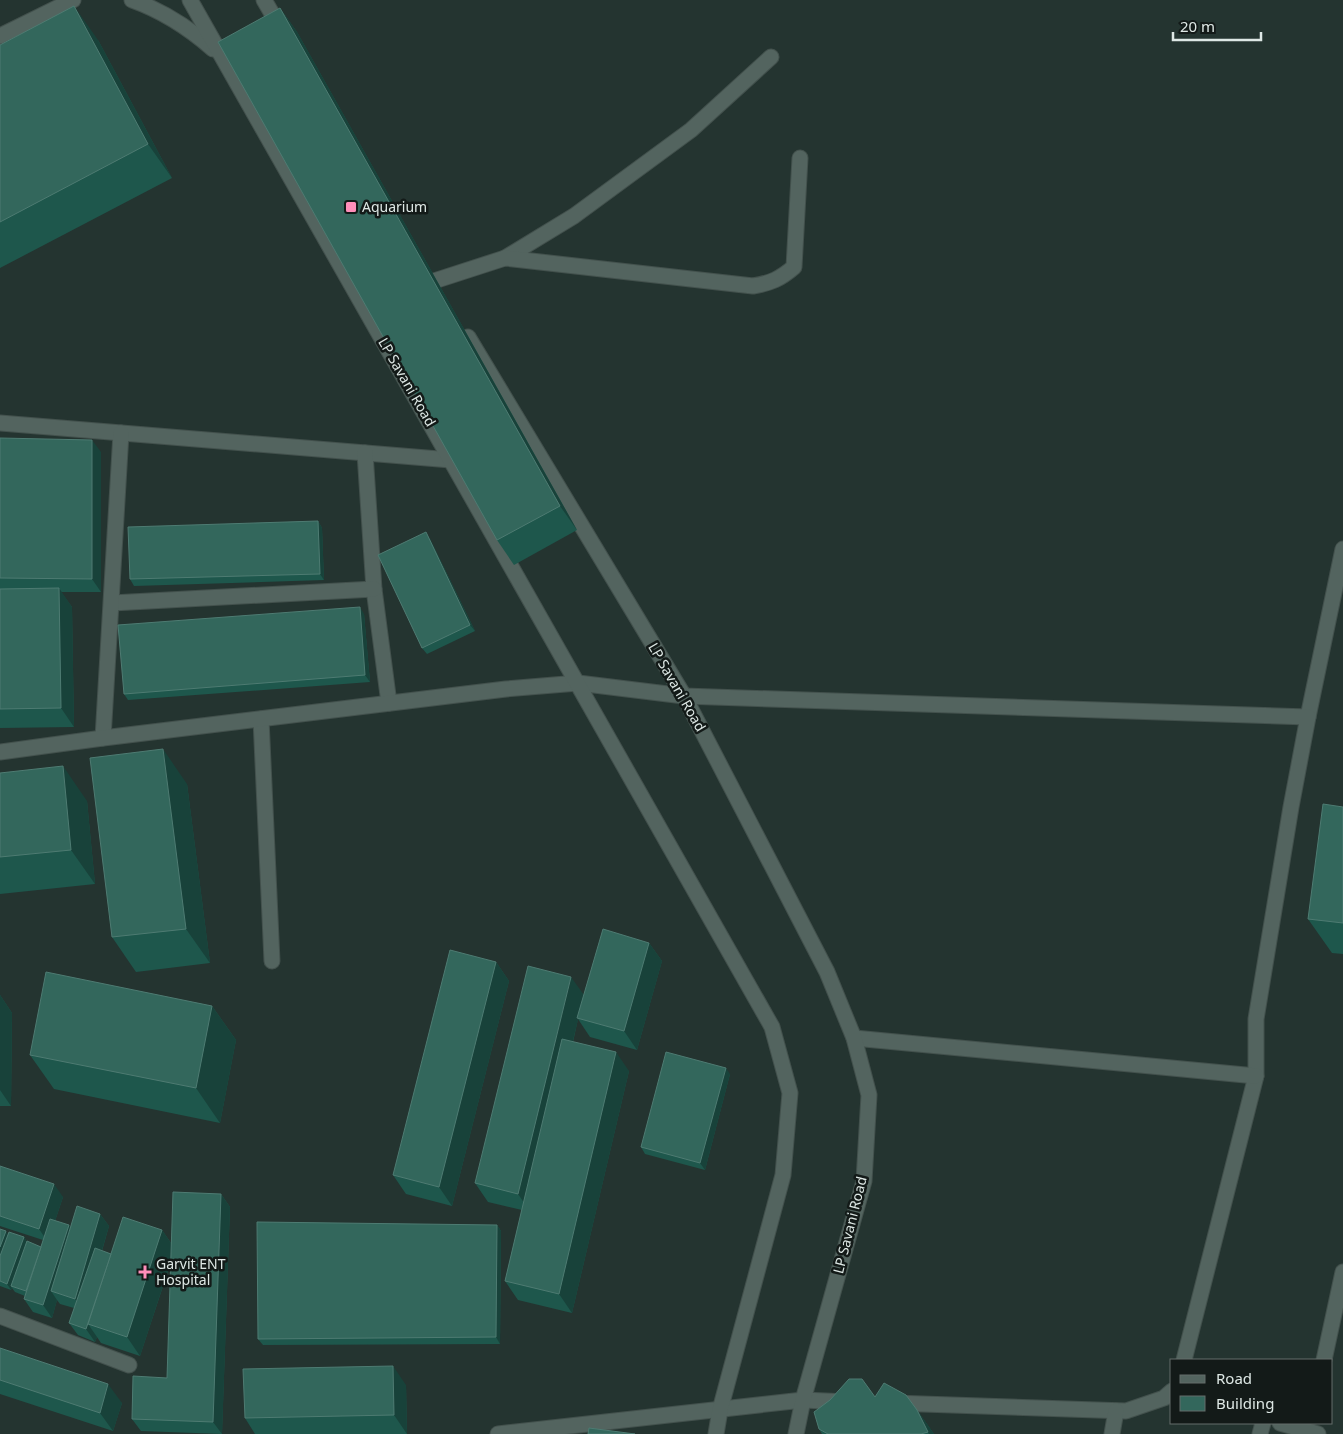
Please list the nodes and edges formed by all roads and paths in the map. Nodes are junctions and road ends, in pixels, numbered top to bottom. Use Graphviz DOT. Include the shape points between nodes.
graph roads {
  1 [pos="73,0"];
  2 [pos="132,0"];
  3 [pos="190,0"];
  4 [pos="267,3"];
  5 [pos="0,36"];
  6 [pos="290,42"];
  7 [pos="222,56"];
  8 [pos="772,57"];
  9 [pos="800,158"];
  10 [pos="505,258"];
  11 [pos="434,281"];
  12 [pos="459,324"];
  13 [pos="0,423"];
  14 [pos="122,433"];
  15 [pos="365,453"];
  16 [pos="451,460"];
  17 [pos="1343,549"];
  18 [pos="374,589"];
  19 [pos="112,603"];
  20 [pos="578,683"];
  21 [pos="684,696"];
  22 [pos="389,703"];
  23 [pos="1308,718"];
  24 [pos="262,719"];
  25 [pos="103,738"];
  26 [pos="0,752"];
  27 [pos="272,960"];
  28 [pos="854,1038"];
  29 [pos="1256,1076"];
  30 [pos="1343,1272"];
  31 [pos="0,1316"];
  32 [pos="1184,1359"];
  33 [pos="1324,1359"];
  34 [pos="128,1365"];
  35 [pos="1170,1393"];
  36 [pos="803,1400"];
  37 [pos="861,1402"];
  38 [pos="880,1403"];
  39 [pos="720,1410"];
  40 [pos="1116,1411"];
  41 [pos="1285,1424"];
  42 [pos="1312,1429"];
  43 [pos="498,1434"];
  44 [pos="716,1434"];
  45 [pos="796,1434"];
  46 [pos="1112,1434"];
  1 -- 5 [label="street"];
  2 -- 7 [label="street" via="151,7 192,31"];
  3 -- 7 [label="street, LP Savani Road"];
  4 -- 6 [label="street"];
  7 -- 16 [label="street, LP Savani Road"];
  8 -- 10 [label="street" via="691,130 574,216"];
  9 -- 10 [label="street" via="794,268 769,284 753,286"];
  10 -- 11 [label="street"];
  12 -- 21 [label="street, LP Savani Road"];
  13 -- 14 [label="street"];
  14 -- 15 [label="street"];
  14 -- 19 [label="street"];
  15 -- 16 [label="street"];
  15 -- 18 [label="street"];
  16 -- 20 [label="street, LP Savani Road"];
  17 -- 23 [label="street"];
  18 -- 19 [label="street"];
  18 -- 22 [label="street"];
  19 -- 25 [label="street"];
  20 -- 21 [label="street"];
  20 -- 22 [label="street"];
  20 -- 39 [label="street, LP Savani Road" via="772,1027 790,1093 783,1175"];
  21 -- 23 [label="street"];
  21 -- 28 [label="street, LP Savani Road" via="826,972"];
  22 -- 24 [label="street"];
  23 -- 29 [label="street" via="1256,1019"];
  24 -- 25 [label="street"];
  24 -- 27 [label="street"];
  25 -- 26 [label="street"];
  28 -- 29 [label="street"];
  28 -- 36 [label="street, LP Savani Road" via="869,1095 864,1180"];
  29 -- 32 [label="street"];
  30 -- 33 [label="street"];
  31 -- 34 [label="street"];
  35 -- 40 [label="street" via="1164,1398 1126,1411"];
  36 -- 37 [label="street"];
  36 -- 39 [label="street"];
  36 -- 45 [label="street, LP Savani Road"];
  38 -- 40 [label="street"];
  39 -- 43 [label="street"];
  39 -- 44 [label="street, LP Savani Road"];
  40 -- 46 [label="street"];
  41 -- 42 [label="street"];
}
